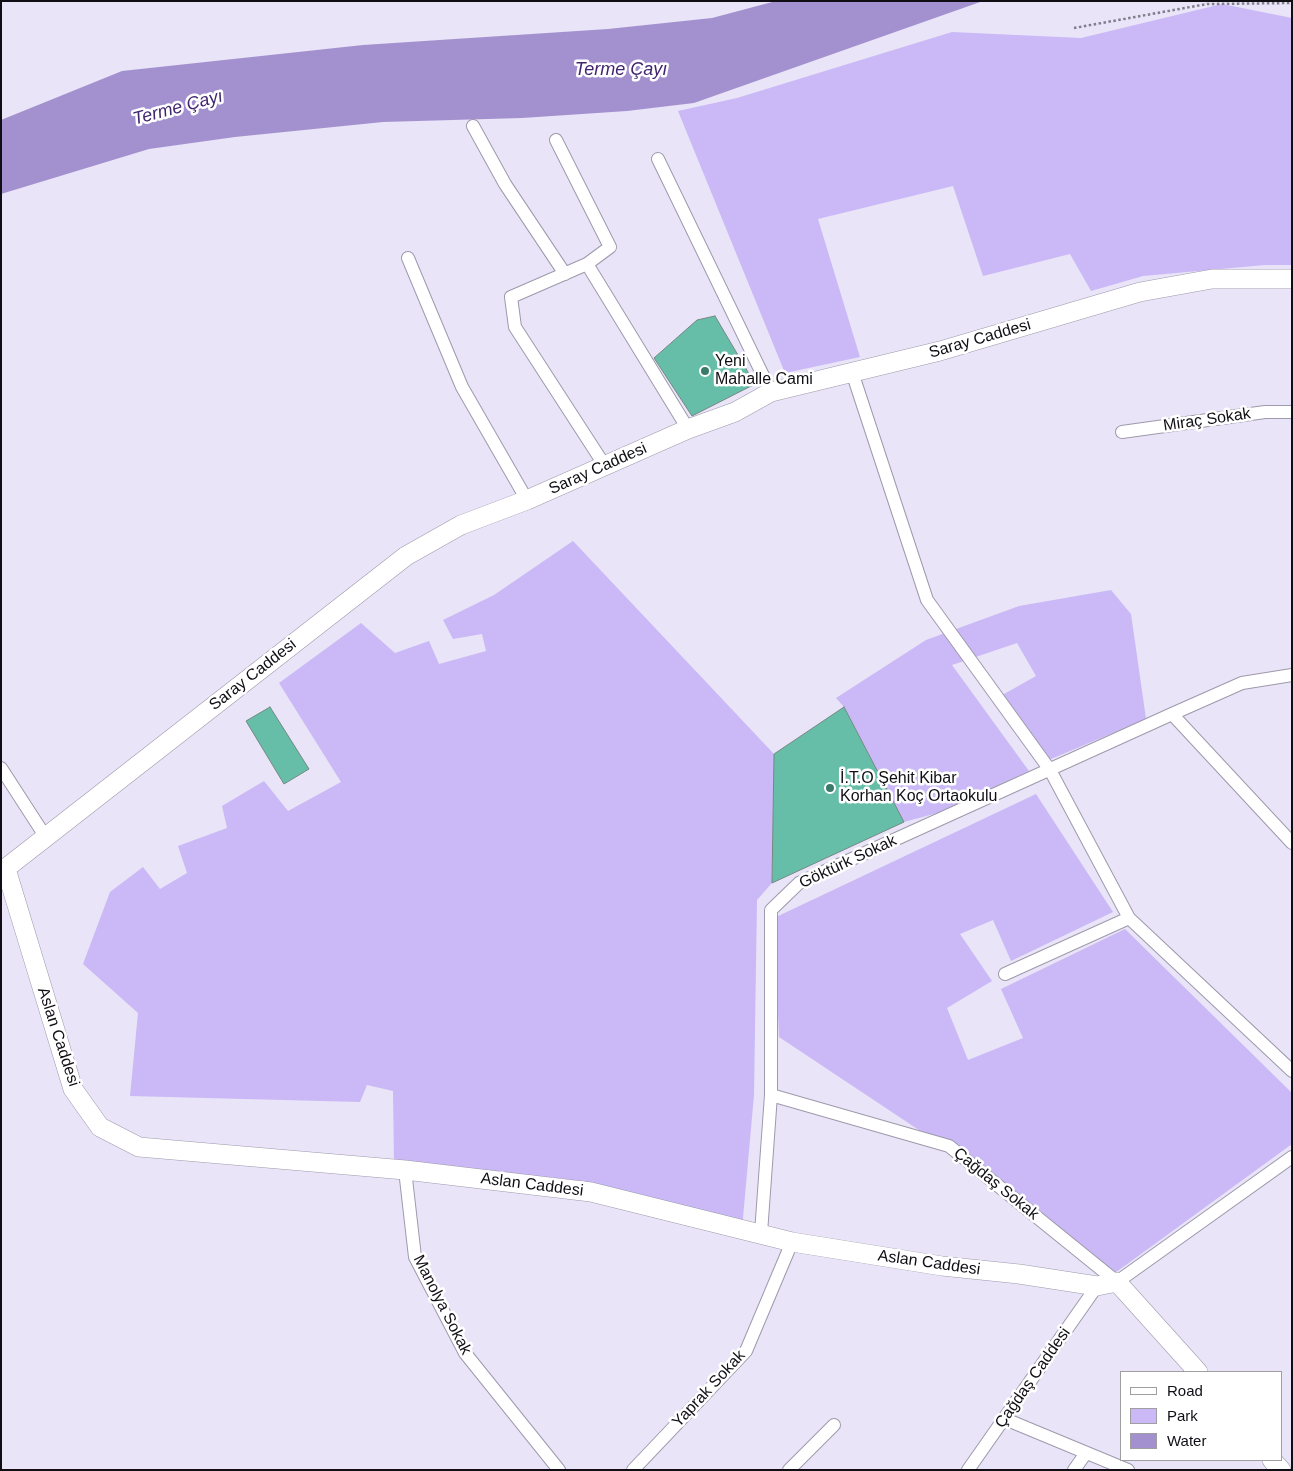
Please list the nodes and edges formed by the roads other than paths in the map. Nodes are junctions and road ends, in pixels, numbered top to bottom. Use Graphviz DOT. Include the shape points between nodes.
graph roads {
  1 [pos="473,126"];
  2 [pos="556,140"];
  3 [pos="658,159"];
  4 [pos="408,258"];
  5 [pos="587,264"];
  6 [pos="565,274"];
  7 [pos="1292,280"];
  8 [pos="852,372"];
  9 [pos="771,392"];
  10 [pos="1292,412"];
  11 [pos="688,430"];
  12 [pos="1122,432"];
  13 [pos="605,466"];
  14 [pos="527,500"];
  15 [pos="1292,675"];
  16 [pos="1172,714"];
  17 [pos="1,768"];
  18 [pos="1050,770"];
  19 [pos="45,836"];
  20 [pos="1292,843"];
  21 [pos="4,870"];
  22 [pos="1129,918"];
  23 [pos="1005,974"];
  24 [pos="1292,1071"];
  25 [pos="771,1095"];
  26 [pos="1292,1157"];
  27 [pos="405,1170"];
  28 [pos="761,1233"];
  29 [pos="792,1242"];
  30 [pos="1117,1282"];
  31 [pos="1097,1286"];
  32 [pos="1197,1371"];
  33 [pos="1005,1419"];
  34 [pos="834,1426"];
  35 [pos="1086,1453"];
  36 [pos="559,1470"];
  37 [pos="633,1470"];
  38 [pos="789,1470"];
  39 [pos="968,1470"];
  40 [pos="1074,1470"];
  41 [pos="1128,1470"];
  1 -- 6 [label="street" via="505,184"];
  2 -- 5 [label="street" via="610,247"];
  3 -- 9 [label="street"];
  4 -- 14 [label="street" via="462,387"];
  5 -- 6 [label="street"];
  5 -- 11 [label="street"];
  6 -- 13 [label="street" via="510,297 515,327"];
  7 -- 8 [label="main road, Saray Caddesi" via="1212,279 1140,292 940,351"];
  8 -- 9 [label="main road, Saray Caddesi"];
  8 -- 18 [label="street" via="926,600"];
  9 -- 11 [label="main road, Saray Caddesi" via="735,412"];
  10 -- 12 [label="street, Miraç Sokak" via="1265,412"];
  11 -- 13 [label="main road, Saray Caddesi"];
  13 -- 14 [label="main road, Saray Caddesi"];
  14 -- 19 [label="main road, Saray Caddesi" via="461,525 406,556"];
  15 -- 16 [label="street, Göktürk Sokak" via="1242,684"];
  16 -- 18 [label="street, Göktürk Sokak"];
  16 -- 20 [label="street"];
  17 -- 19 [label="street"];
  18 -- 22 [label="street"];
  18 -- 25 [label="street, Göktürk Sokak" via="798,883 771,910"];
  19 -- 21 [label="main road, Saray Caddesi"];
  21 -- 27 [label="main road, Aslan Caddesi" via="73,1089 100,1127 139,1147"];
  22 -- 23 [label="street"];
  22 -- 24 [label="street"];
  25 -- 28 [label="street, Göktürk Sokak"];
  25 -- 30 [label="street, Çağdaş Sokak" via="949,1146"];
  26 -- 30 [label="street"];
  27 -- 28 [label="main road, Aslan Caddesi" via="591,1192"];
  27 -- 36 [label="street, Manolya Sokak" via="415,1257 465,1353"];
  28 -- 29 [label="main road, Aslan Caddesi"];
  29 -- 31 [label="main road, Aslan Caddesi"];
  29 -- 37 [label="street, Yaprak Sokak" via="746,1351"];
  30 -- 31 [label="main road, Aslan Caddesi"];
  30 -- 32 [label="main road"];
  31 -- 33 [label="street, Çağdaş Caddesi"];
  33 -- 35 [label="street"];
  33 -- 39 [label="street, Çağdaş Caddesi"];
  34 -- 38 [label="street"];
  35 -- 40 [label="street"];
  35 -- 41 [label="street"];
}
